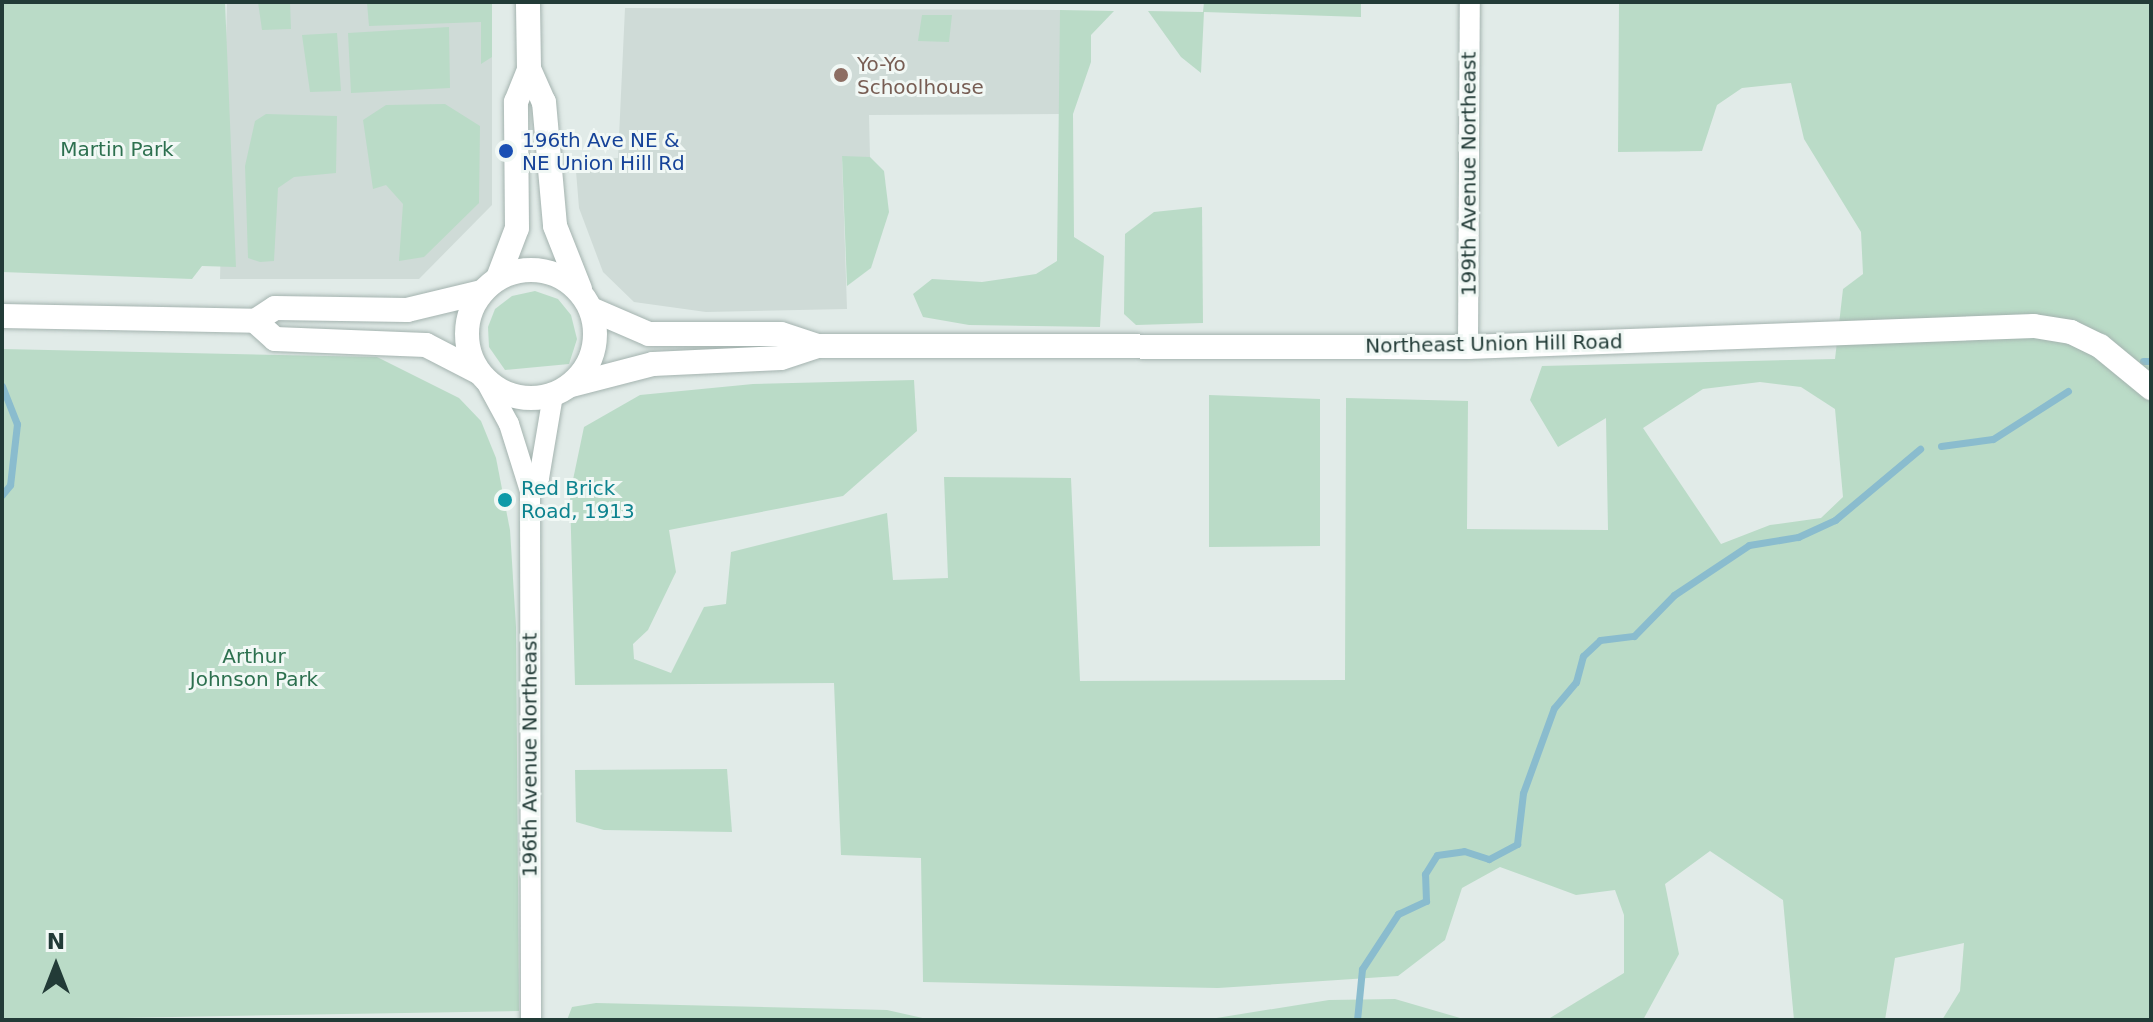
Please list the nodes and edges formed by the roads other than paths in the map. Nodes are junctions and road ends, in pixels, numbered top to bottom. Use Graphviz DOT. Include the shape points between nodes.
graph roads {
  1 [pos="528,2"];
  2 [pos="1470,2"];
  3 [pos="529,69"];
  4 [pos="490,285"];
  5 [pos="587,302"];
  6 [pos="2,316"];
  7 [pos="255,321"];
  8 [pos="818,346"];
  9 [pos="1468,347"];
  10 [pos="481,376"];
  11 [pos="2151,388"];
  12 [pos="562,391"];
  13 [pos="530,491"];
  14 [pos="531,1020"];
  1 -- 3 [label="street"];
  2 -- 9 [label="street, 199th Avenue Northeast"];
  3 -- 4 [label="street" via="516,102 517,228"];
  3 -- 5 [label="street" via="544,102 547,187 555,226"];
  4 -- 5 [label="street" via="544,272"];
  4 -- 7 [label="street" via="407,310 275,308"];
  4 -- 10 [label="street" via="466,331"];
  5 -- 8 [label="street, Northeast Union Hill Road" via="649,334 781,334"];
  5 -- 12 [label="street" via="594,351"];
  6 -- 7 [label="street"];
  7 -- 10 [label="street" via="275,339 426,345"];
  8 -- 9 [label="street, Northeast Union Hill Road"];
  8 -- 12 [label="street, Northeast Union Hill Road" via="781,358 653,364"];
  9 -- 11 [label="street, Northeast Union Hill Road" via="2034,326 2100,346"];
  10 -- 12 [label="street" via="517,397"];
  10 -- 13 [label="street, 196th Avenue Northeast" via="509,424"];
  12 -- 13 [label="street, 196th Avenue Northeast" via="543,426 539,478"];
  13 -- 14 [label="street, 196th Avenue Northeast"];
}
